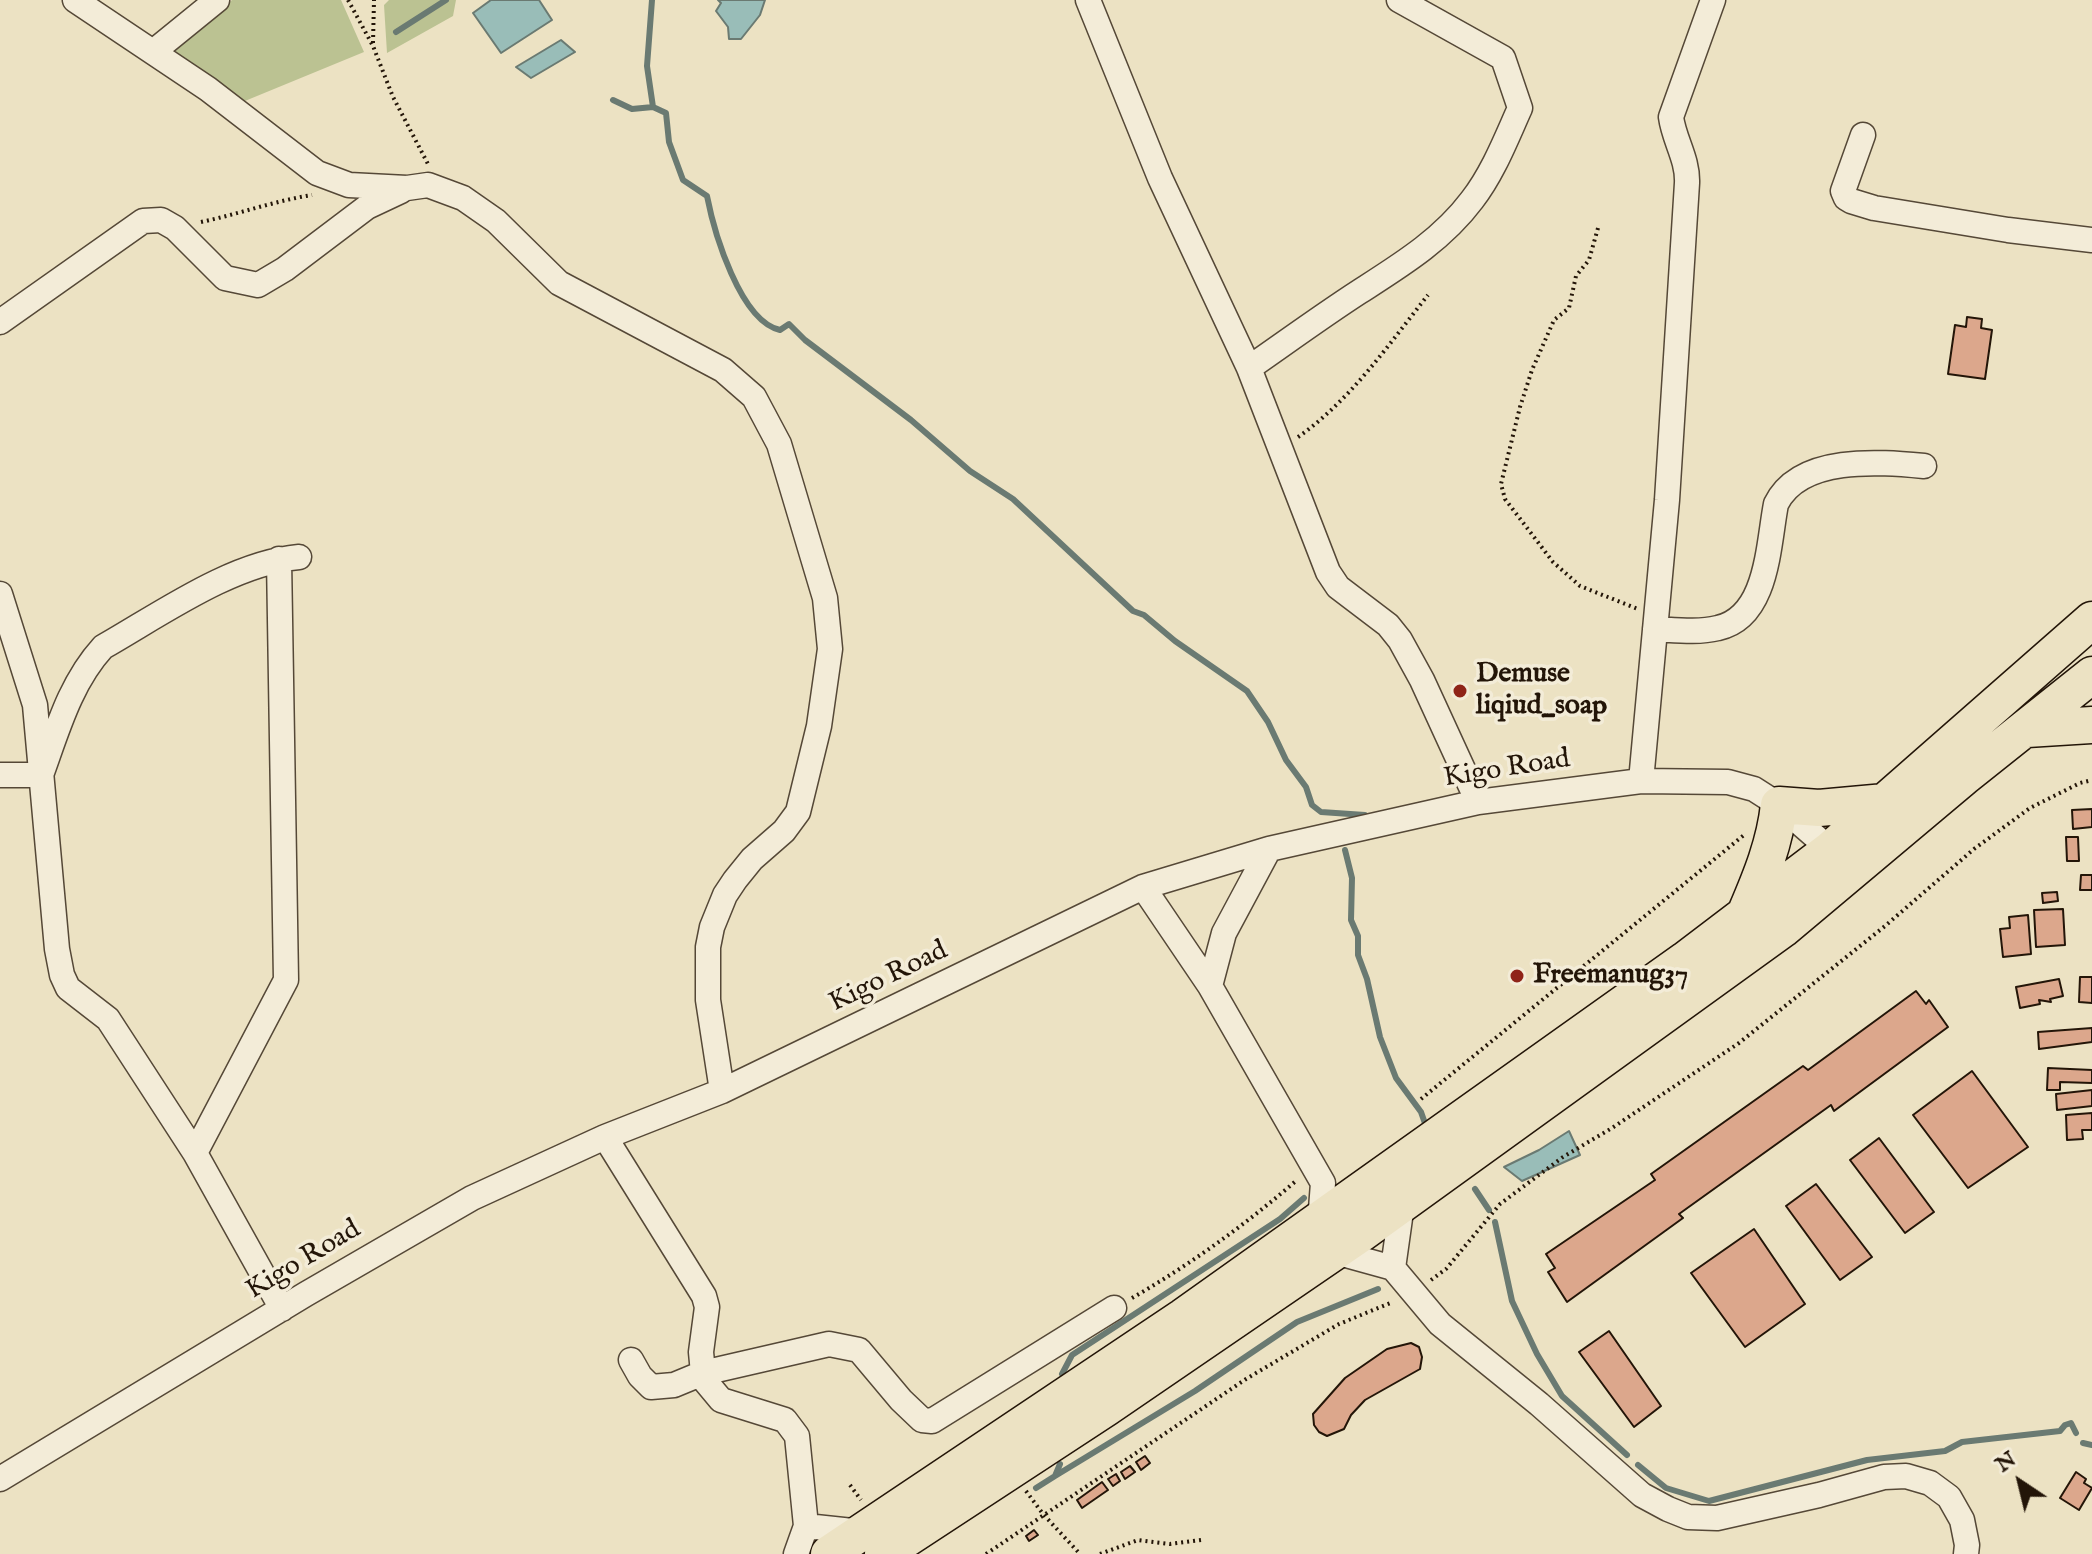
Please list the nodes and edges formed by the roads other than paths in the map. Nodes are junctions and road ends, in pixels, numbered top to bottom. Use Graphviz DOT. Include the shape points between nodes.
graph roads {
  1 [pos="75,0"];
  2 [pos="217,0"];
  3 [pos="1088,0"];
  4 [pos="1399,0"];
  5 [pos="1713,0"];
  6 [pos="153,52"];
  7 [pos="1863,135"];
  8 [pos="407,188"];
  9 [pos="2092,240"];
  10 [pos="0,322"];
  11 [pos="1249,368"];
  12 [pos="1924,466"];
  13 [pos="0,594"];
  14 [pos="2092,620"];
  15 [pos="1655,621"];
  16 [pos="2055,652"];
  17 [pos="2090,680"];
  18 [pos="2092,725"];
  19 [pos="2027,729"];
  20 [pos="0,775"];
  21 [pos="41,775"];
  22 [pos="1641,781"];
  23 [pos="1478,802"];
  24 [pos="1885,802"];
  25 [pos="1779,805"];
  26 [pos="1269,849"];
  27 [pos="1842,860"];
  28 [pos="1143,887"];
  29 [pos="1745,914"];
  30 [pos="1210,986"];
  31 [pos="722,1091"];
  32 [pos="605,1137"];
  33 [pos="195,1153"];
  34 [pos="1318,1174"];
  35 [pos="1358,1194"];
  36 [pos="1402,1204"];
  37 [pos="1327,1237"];
  38 [pos="1393,1268"];
  39 [pos="1114,1308"];
  40 [pos="282,1309"];
  41 [pos="631,1360"];
  42 [pos="703,1373"];
  43 [pos="0,1479"];
  44 [pos="806,1526"];
  45 [pos="873,1543"];
  46 [pos="796,1554"];
  47 [pos="829,1554"];
  48 [pos="1966,1554"];
  1 -- 6 [label="street"];
  2 -- 6 [label="street"];
  3 -- 11 [label="street" via="1160,178"];
  4 -- 11 [label="street" via="1503,58 1520,108 1473,200 1444,232 1411,260"];
  5 -- 15 [label="street" via="1671,117 1688,169"];
  6 -- 8 [label="street" via="317,173 349,185"];
  7 -- 9 [label="street" via="1843,191 1851,201"];
  8 -- 10 [label="street" via="367,207 258,285 225,278 175,228 161,220 143,221"];
  8 -- 31 [label="street" via="445,189 496,221 559,283 723,370 754,397 779,444 825,598 828,672 798,812 735,880 712,927 708,1000"];
  11 -- 23 [label="street" via="1328,572 1338,587 1400,640"];
  12 -- 15 [label="street" via="1844,465 1794,482 1776,504 1760,587 1740,619 1717,628"];
  13 -- 21 [label="street" via="35,705"];
  14 -- 16 [label="highway"];
  15 -- 22 [label="street"];
  16 -- 17 [label="street"];
  16 -- 24 [label="highway"];
  17 -- 19 [label="highway"];
  18 -- 19 [label="highway"];
  19 -- 27 [label="highway"];
  20 -- 21 [label="street"];
  21 -- 33 [label="street" via="62,975 68,988 108,1019"];
  21 -- 33 [label="street" via="70,697 103,647 218,583 289,558 286,980"];
  22 -- 23 [label="street, Kigo Road"];
  22 -- 25 [label="street, Kigo Road" via="1728,782 1754,789"];
  23 -- 26 [label="street, Kigo Road"];
  24 -- 25 [label="highway" via="1819,808"];
  24 -- 27 [label="highway"];
  25 -- 27 [label="street, Kigo Road"];
  25 -- 29 [label="highway" via="1764,869"];
  26 -- 28 [label="street, Kigo Road"];
  26 -- 30 [label="street" via="1224,933"];
  27 -- 29 [label="highway"];
  27 -- 36 [label="highway" via="1783,929"];
  28 -- 30 [label="street"];
  28 -- 31 [label="street, Kigo Road"];
  29 -- 35 [label="highway"];
  30 -- 34 [label="street"];
  31 -- 32 [label="street, Kigo Road"];
  32 -- 40 [label="street, Kigo Road" via="472,1198"];
  32 -- 42 [label="street" via="704,1296"];
  33 -- 40 [label="street"];
  34 -- 35 [label="street"];
  34 -- 37 [label="street"];
  35 -- 37 [label="highway"];
  36 -- 37 [label="highway"];
  36 -- 38 [label="street"];
  37 -- 38 [label="street"];
  37 -- 45 [label="highway" via="1170,1326"];
  37 -- 45 [label="highway" via="1011,1470"];
  38 -- 48 [label="street" via="1440,1324 1642,1495 1668,1509 1688,1517 1717,1518 1906,1476 1930,1483 1949,1497 1962,1520"];
  39 -- 42 [label="street" via="932,1421 922,1420 901,1400 859,1350 829,1344"];
  40 -- 43 [label="street, Kigo Road"];
  41 -- 42 [label="street" via="651,1387 674,1385"];
  42 -- 44 [label="street" via="721,1400 775,1415 792,1427 799,1446"];
  44 -- 45 [label="street"];
  44 -- 46 [label="street"];
  45 -- 47 [label="highway"];
}
